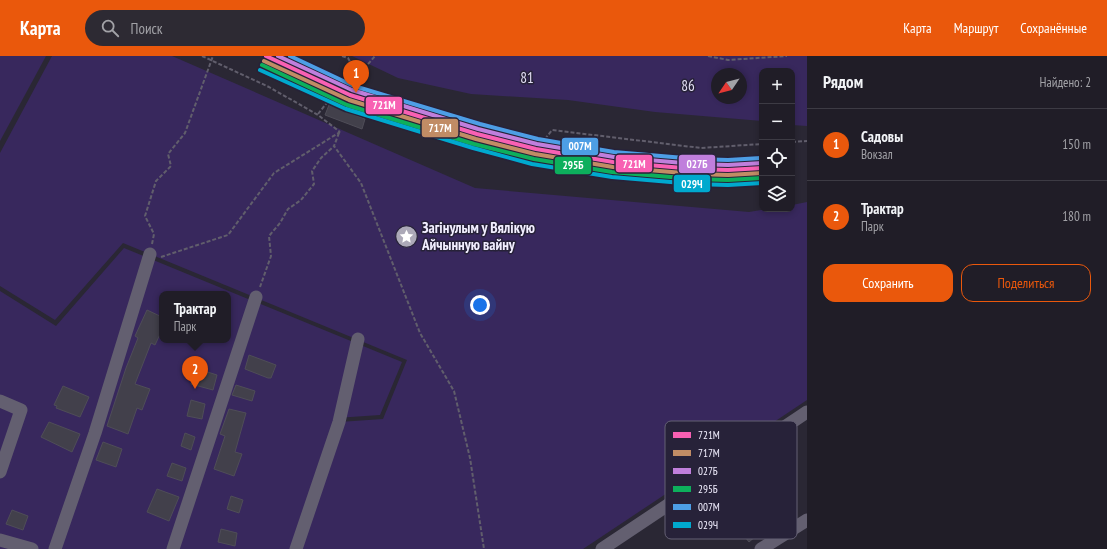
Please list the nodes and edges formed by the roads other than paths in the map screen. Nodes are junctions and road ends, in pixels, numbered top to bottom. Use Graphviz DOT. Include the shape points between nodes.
graph roads {
  1 [pos="150,254"];
  2 [pos="256,297"];
  3 [pos="358,339"];
  4 [pos="0,401"];
  5 [pos="807,412"];
  6 [pos="794,421"];
  7 [pos="0,472"];
  8 [pos="665,507"];
  9 [pos="807,520"];
  10 [pos="797,526"];
  11 [pos="777,539"];
  12 [pos="0,540"];
  13 [pos="32,549"];
  14 [pos="55,549"];
  15 [pos="173,549"];
  16 [pos="296,549"];
  17 [pos="602,549"];
  18 [pos="761,549"];
  1 -- 14 [label="street" via="95,433"];
  2 -- 15 [label="street"];
  3 -- 16 [label="street" via="339,422"];
  4 -- 7 [label="street" via="21,410"];
  5 -- 6 [label="street"];
  8 -- 17 [label="street"];
  9 -- 10 [label="street"];
  11 -- 18 [label="street"];
  12 -- 13 [label="street"];
}
